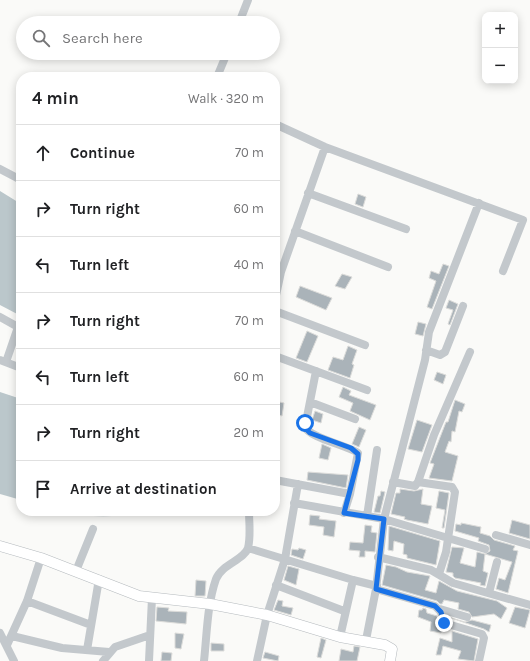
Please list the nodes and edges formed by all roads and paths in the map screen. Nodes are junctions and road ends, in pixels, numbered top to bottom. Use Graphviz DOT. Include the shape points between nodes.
graph roads {
  1 [pos="248,0"];
  2 [pos="242,16"];
  3 [pos="224,60"];
  4 [pos="219,72"];
  5 [pos="280,126"];
  6 [pos="324,148"];
  7 [pos="0,170"];
  8 [pos="16,178"];
  9 [pos="308,193"];
  10 [pos="479,203"];
  11 [pos="406,229"];
  12 [pos="294,231"];
  13 [pos="280,266"];
  14 [pos="388,267"];
  15 [pos="502,271"];
  16 [pos="463,306"];
  17 [pos="280,313"];
  18 [pos="0,317"];
  19 [pos="16,326"];
  20 [pos="16,332"];
  21 [pos="365,345"];
  22 [pos="426,350"];
  23 [pos="470,352"];
  24 [pos="280,358"];
  25 [pos="3,361"];
  26 [pos="16,366"];
  27 [pos="316,371"];
  28 [pos="367,390"];
  29 [pos="310,402"];
  30 [pos="355,419"];
  31 [pos="378,450"];
  32 [pos="280,481"];
  33 [pos="393,482"];
  34 [pos="418,482"];
  35 [pos="298,484"];
  36 [pos="350,494"];
  37 [pos="294,503"];
  38 [pos="344,513"];
  39 [pos="249,516"];
  40 [pos="367,516"];
  41 [pos="384,519"];
  42 [pos="93,529"];
  43 [pos="496,534"];
  44 [pos="447,537"];
  45 [pos="530,545"];
  46 [pos="0,546"];
  47 [pos="248,548"];
  48 [pos="485,549"];
  49 [pos="378,557"];
  50 [pos="41,558"];
  51 [pos="285,559"];
  52 [pos="497,562"];
  53 [pos="76,571"];
  54 [pos="439,574"];
  55 [pos="99,579"];
  56 [pos="352,580"];
  57 [pos="276,585"];
  58 [pos="377,587"];
  59 [pos="489,593"];
  60 [pos="152,598"];
  61 [pos="27,601"];
  62 [pos="210,604"];
  63 [pos="530,605"];
  64 [pos="440,609"];
  65 [pos="344,611"];
  66 [pos="267,615"];
  67 [pos="467,617"];
  68 [pos="91,625"];
  69 [pos="0,632"];
  70 [pos="12,636"];
  71 [pos="150,636"];
  72 [pos="340,637"];
  73 [pos="366,640"];
  74 [pos="7,645"];
  75 [pos="87,650"];
  76 [pos="109,652"];
  77 [pos="14,661"];
  78 [pos="103,661"];
  79 [pos="149,661"];
  80 [pos="204,661"];
  81 [pos="258,661"];
  82 [pos="390,661"];
  83 [pos="479,661"];
  1 -- 2 [label="street"];
  3 -- 4 [label="street"];
  5 -- 6 [label="street"];
  6 -- 9 [label="street"];
  6 -- 10 [label="street"];
  7 -- 8 [label="street"];
  9 -- 11 [label="street"];
  9 -- 12 [label="street"];
  10 -- 15 [label="street" via="523,220"];
  10 -- 22 [label="street" via="432,322"];
  12 -- 13 [label="street"];
  12 -- 14 [label="street"];
  16 -- 22 [label="street" via="445,352 440,354"];
  17 -- 21 [label="street"];
  18 -- 19 [label="street"];
  20 -- 25 [label="street"];
  22 -- 33 [label="street"];
  23 -- 34 [label="street" via="434,435"];
  24 -- 27 [label="street"];
  25 -- 26 [label="street"];
  27 -- 28 [label="street"];
  27 -- 29 [label="street"];
  29 -- 30 [label="street"];
  29 -- 36 [label="street" via="305,423 307,430 351,448 358,454"];
  31 -- 40 [label="street"];
  32 -- 35 [label="street"];
  33 -- 34 [label="street" via="415,486"];
  33 -- 41 [label="street"];
  34 -- 44 [label="street" via="452,487 456,496"];
  35 -- 36 [label="street"];
  35 -- 37 [label="street"];
  36 -- 38 [label="street"];
  37 -- 38 [label="street"];
  37 -- 51 [label="street"];
  38 -- 40 [label="street"];
  39 -- 47 [label="street"];
  40 -- 41 [label="street"];
  41 -- 44 [label="street"];
  41 -- 49 [label="street"];
  42 -- 53 [label="street"];
  43 -- 45 [label="street"];
  44 -- 48 [label="street"];
  44 -- 54 [label="street" via="446,552"];
  46 -- 50 [label="main road"];
  47 -- 51 [label="street"];
  47 -- 62 [label="street" via="221,572"];
  49 -- 54 [label="street"];
  49 -- 58 [label="street"];
  50 -- 53 [label="main road"];
  50 -- 61 [label="street"];
  51 -- 56 [label="street"];
  51 -- 57 [label="street"];
  52 -- 59 [label="street"];
  53 -- 55 [label="main road"];
  54 -- 59 [label="street" via="453,583"];
  55 -- 60 [label="main road" via="139,596"];
  55 -- 68 [label="street"];
  56 -- 58 [label="street"];
  56 -- 65 [label="street"];
  57 -- 65 [label="street"];
  57 -- 66 [label="street"];
  58 -- 64 [label="street"];
  58 -- 73 [label="street"];
  59 -- 63 [label="street"];
  60 -- 62 [label="main road"];
  60 -- 71 [label="street"];
  61 -- 68 [label="street"];
  61 -- 70 [label="street"];
  62 -- 66 [label="main road"];
  62 -- 80 [label="street"];
  64 -- 67 [label="street"];
  64 -- 83 [label="street" via="444,623 483,635"];
  65 -- 72 [label="street"];
  66 -- 72 [label="main road"];
  66 -- 81 [label="street"];
  68 -- 75 [label="street"];
  69 -- 74 [label="street"];
  70 -- 74 [label="street"];
  70 -- 75 [label="street" via="62,648"];
  71 -- 76 [label="street" via="115,647"];
  71 -- 79 [label="street"];
  72 -- 73 [label="main road"];
  73 -- 82 [label="main road" via="392,649"];
  74 -- 77 [label="street"];
  75 -- 76 [label="street"];
  76 -- 78 [label="street"];
}
